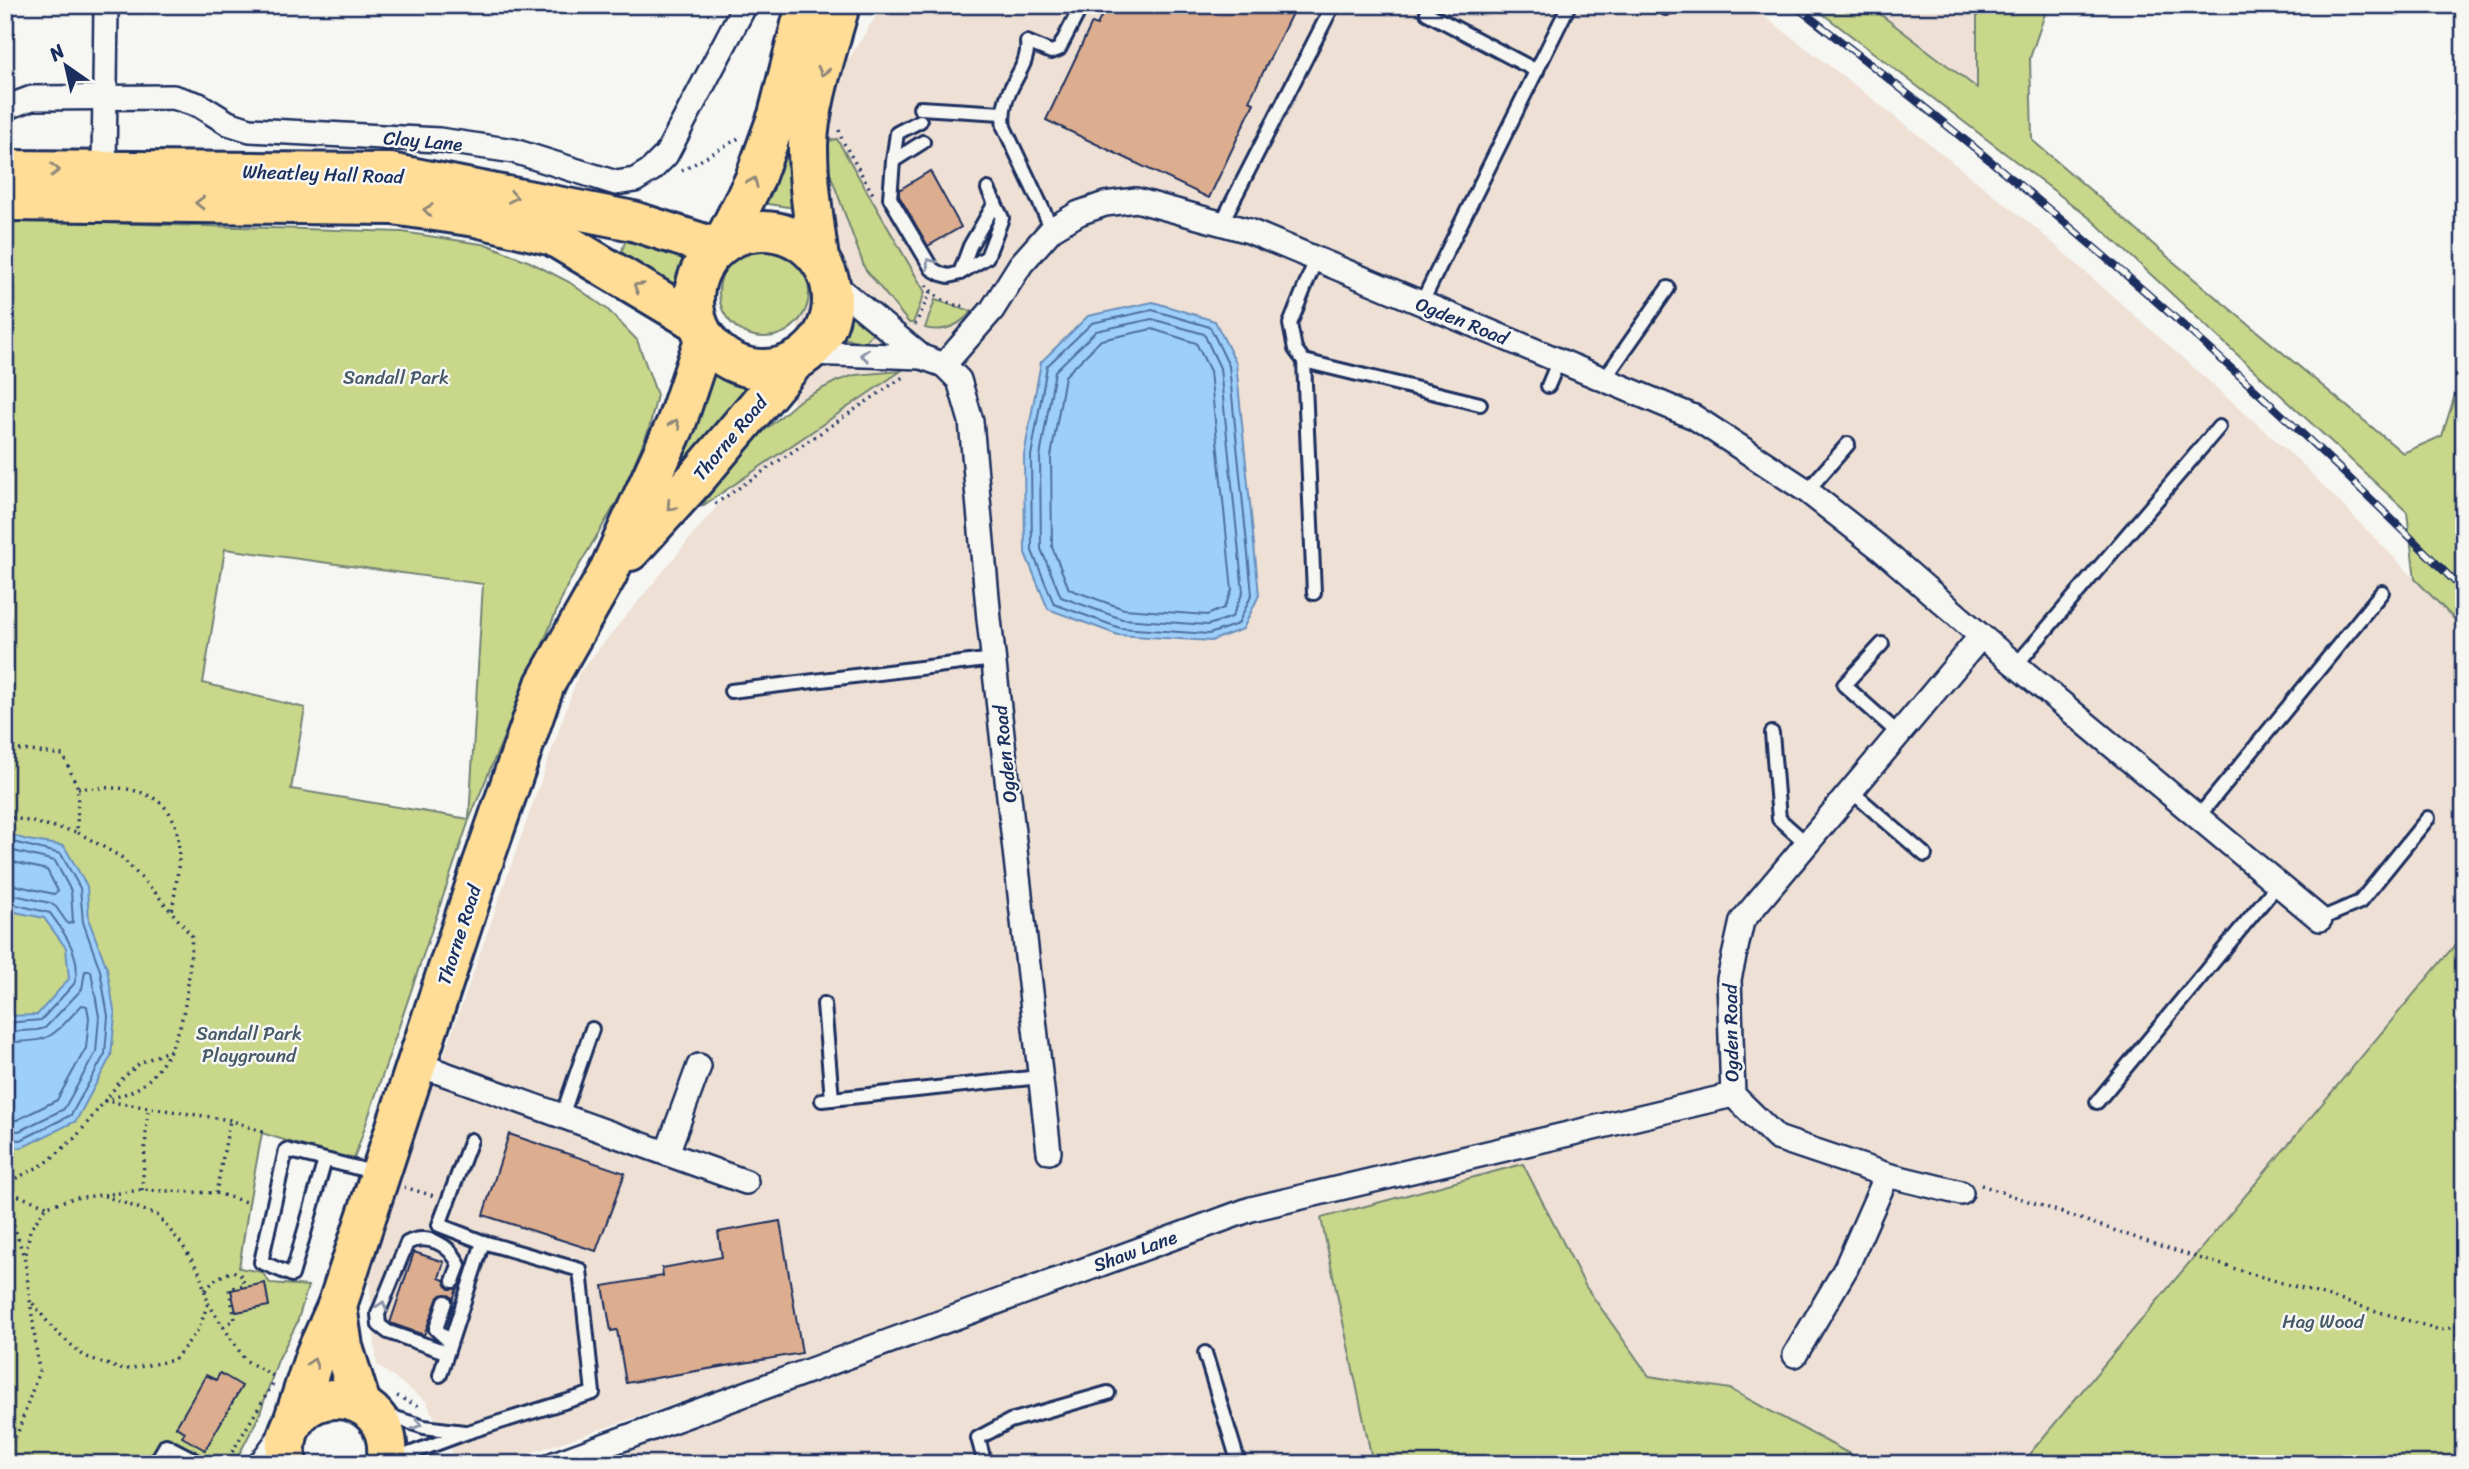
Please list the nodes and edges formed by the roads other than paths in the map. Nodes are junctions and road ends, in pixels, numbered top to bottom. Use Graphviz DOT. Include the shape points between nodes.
graph roads {
  1 [pos="106,5"];
  2 [pos="745,5"];
  3 [pos="806,5"];
  4 [pos="840,5"];
  5 [pos="1082,5"];
  6 [pos="1333,5"];
  7 [pos="1569,5"];
  8 [pos="1427,13"];
  9 [pos="1537,71"];
  10 [pos="104,97"];
  11 [pos="5,108"];
  12 [pos="1002,113"];
  13 [pos="923,142"];
  14 [pos="893,161"];
  15 [pos="5,170"];
  16 [pos="104,170"];
  17 [pos="988,189"];
  18 [pos="5,201"];
  19 [pos="995,203"];
  20 [pos="1221,224"];
  21 [pos="1052,229"];
  22 [pos="720,246"];
  23 [pos="1316,259"];
  24 [pos="825,270"];
  25 [pos="960,273"];
  26 [pos="1668,288"];
  27 [pos="1421,304"];
  28 [pos="701,329"];
  29 [pos="801,357"];
  30 [pos="1559,360"];
  31 [pos="933,361"];
  32 [pos="1304,361"];
  33 [pos="1605,379"];
  34 [pos="1548,386"];
  35 [pos="1480,404"];
  36 [pos="2219,427"];
  37 [pos="1848,444"];
  38 [pos="1807,491"];
  39 [pos="607,575"];
  40 [pos="2382,592"];
  41 [pos="1314,593"];
  42 [pos="1981,636"];
  43 [pos="1882,644"];
  44 [pos="994,659"];
  45 [pos="2016,665"];
  46 [pos="731,691"];
  47 [pos="1772,733"];
  48 [pos="1899,734"];
  49 [pos="1851,791"];
  50 [pos="2198,817"];
  51 [pos="2428,818"];
  52 [pos="1807,844"];
  53 [pos="1925,855"];
  54 [pos="2278,884"];
  55 [pos="2320,919"];
  56 [pos="824,1004"];
  57 [pos="592,1029"];
  58 [pos="417,1064"];
  59 [pos="699,1066"];
  60 [pos="1041,1077"];
  61 [pos="1732,1096"];
  62 [pos="2097,1102"];
  63 [pos="562,1116"];
  64 [pos="471,1140"];
  65 [pos="1049,1152"];
  66 [pos="667,1153"];
  67 [pos="325,1160"];
  68 [pos="1887,1175"];
  69 [pos="380,1176"];
  70 [pos="746,1182"];
  71 [pos="1961,1193"];
  72 [pos="483,1242"];
  73 [pos="453,1281"];
  74 [pos="445,1302"];
  75 [pos="337,1306"];
  76 [pos="448,1347"];
  77 [pos="1205,1353"];
  78 [pos="1795,1355"];
  79 [pos="440,1375"];
  80 [pos="1108,1393"];
  81 [pos="373,1401"];
  82 [pos="468,1432"];
  83 [pos="289,1438"];
  84 [pos="387,1463"];
  85 [pos="155,1464"];
  86 [pos="190,1464"];
  87 [pos="263,1464"];
  88 [pos="554,1464"];
  89 [pos="985,1464"];
  90 [pos="1239,1464"];
  1 -- 10 [label="street"];
  2 -- 10 [label="street, Clay Lane" via="666,155 635,180 615,183 514,152 439,140 250,130 173,97"];
  22 -- 3 [label="highway, one-way" via="754,181 778,115"];
  4 -- 24 [label="highway, one-way" via="810,119 808,146 812,205"];
  5 -- 12 [label="lane" via="1059,49 1051,52 1027,41 1026,58"];
  6 -- 20 [label="lane"];
  7 -- 9 [label="lane"];
  8 -- 9 [label="lane"];
  9 -- 27 [label="lane"];
  10 -- 11 [label="street, Clay Lane" via="32,98"];
  10 -- 16 [label="street"];
  12 -- 14 [label="lane" via="920,114 897,133"];
  12 -- 21 [label="lane" via="1004,128"];
  13 -- 14 [label="lane"];
  25 -- 14 [label="lane, one-way" via="949,276 932,268 890,198"];
  15 -- 16 [label="highway, Wheatley Hall Road, one-way"];
  16 -- 22 [label="highway, Wheatley Hall Road, one-way" via="390,173 633,220"];
  17 -- 19 [label="lane"];
  28 -- 18 [label="highway, Wheatley Hall Road, one-way" via="553,236 476,217 393,205"];
  19 -- 25 [label="lane"];
  19 -- 25 [label="lane" via="1002,218 987,257"];
  20 -- 21 [label="street, Ogden Road" via="1136,200 1105,204"];
  20 -- 23 [label="street, Ogden Road"];
  21 -- 31 [label="street, Ogden Road" via="1021,264 992,310"];
  22 -- 24 [label="highway" via="747,232 774,231 799,240"];
  22 -- 28 [label="highway" via="696,282 694,309"];
  23 -- 27 [label="street, Ogden Road"];
  23 -- 32 [label="lane" via="1290,324"];
  24 -- 29 [label="highway" via="832,308 829,321 816,344"];
  24 -- 31 [label="street, Ogden Road"];
  26 -- 33 [label="lane"];
  27 -- 30 [label="street, Ogden Road"];
  28 -- 29 [label="highway" via="722,356 745,367 771,368"];
  39 -- 28 [label="highway, Thorne Road, one-way" via="676,424"];
  31 -- 29 [label="street, one-way"];
  29 -- 39 [label="highway, Thorne Road, one-way"];
  30 -- 33 [label="street, Ogden Road"];
  30 -- 34 [label="lane"];
  31 -- 44 [label="street, Ogden Road" via="959,380 971,421"];
  32 -- 35 [label="lane"];
  32 -- 41 [label="lane"];
  33 -- 38 [label="street, Ogden Road" via="1694,417"];
  36 -- 45 [label="lane"];
  37 -- 38 [label="lane"];
  38 -- 42 [label="street, Ogden Road"];
  39 -- 58 [label="highway, Thorne Road" via="545,684"];
  40 -- 50 [label="lane"];
  42 -- 45 [label="street, Ogden Road"];
  42 -- 48 [label="street, Ogden Road"];
  43 -- 48 [label="lane" via="1844,685"];
  44 -- 46 [label="lane"];
  44 -- 60 [label="street, Ogden Road"];
  45 -- 50 [label="street, Ogden Road"];
  47 -- 52 [label="lane" via="1779,818"];
  48 -- 49 [label="street, Ogden Road"];
  49 -- 52 [label="street, Ogden Road"];
  49 -- 53 [label="lane"];
  50 -- 54 [label="street, Ogden Road"];
  51 -- 55 [label="lane" via="2360,902"];
  52 -- 61 [label="street, Ogden Road" via="1742,921 1729,979"];
  54 -- 55 [label="street, Ogden Road"];
  54 -- 62 [label="lane"];
  56 -- 60 [label="lane" via="827,1100"];
  57 -- 63 [label="lane"];
  58 -- 63 [label="street"];
  58 -- 69 [label="highway, Thorne Road"];
  59 -- 66 [label="street"];
  60 -- 65 [label="street, Ogden Road"];
  61 -- 68 [label="street, Ogden Road" via="1776,1138"];
  61 -- 88 [label="street, Shaw Lane" via="1251,1209"];
  63 -- 66 [label="street"];
  64 -- 72 [label="lane" via="439,1225"];
  66 -- 70 [label="street"];
  67 -- 67 [label="lane" via="286,1150 261,1262 292,1275"];
  67 -- 69 [label="lane"];
  68 -- 71 [label="street, Ogden Road"];
  68 -- 78 [label="street" via="1846,1268"];
  69 -- 75 [label="highway, Thorne Road"];
  72 -- 76 [label="lane"];
  72 -- 82 [label="lane" via="580,1270 593,1393"];
  76 -- 73 [label="lane, one-way" via="388,1332 379,1325 378,1314 407,1243 418,1238 429,1239 455,1255 459,1265"];
  74 -- 76 [label="lane" via="436,1329"];
  75 -- 81 [label="highway, Thorne Road" via="343,1348"];
  83 -- 75 [label="highway, Thorne Road, one-way" via="315,1355"];
  76 -- 79 [label="lane"];
  77 -- 90 [label="lane"];
  80 -- 89 [label="lane" via="1010,1421 978,1438"];
  81 -- 82 [label="lane, one-way" via="424,1427"];
  81 -- 83 [label="highway" via="320,1400 302,1410"];
  81 -- 84 [label="highway, Thorne Road" via="388,1445"];
  82 -- 84 [label="lane"];
  83 -- 87 [label="street, Thorne Road"];
  85 -- 86 [label="lane" via="166,1445 193,1459"];
}
